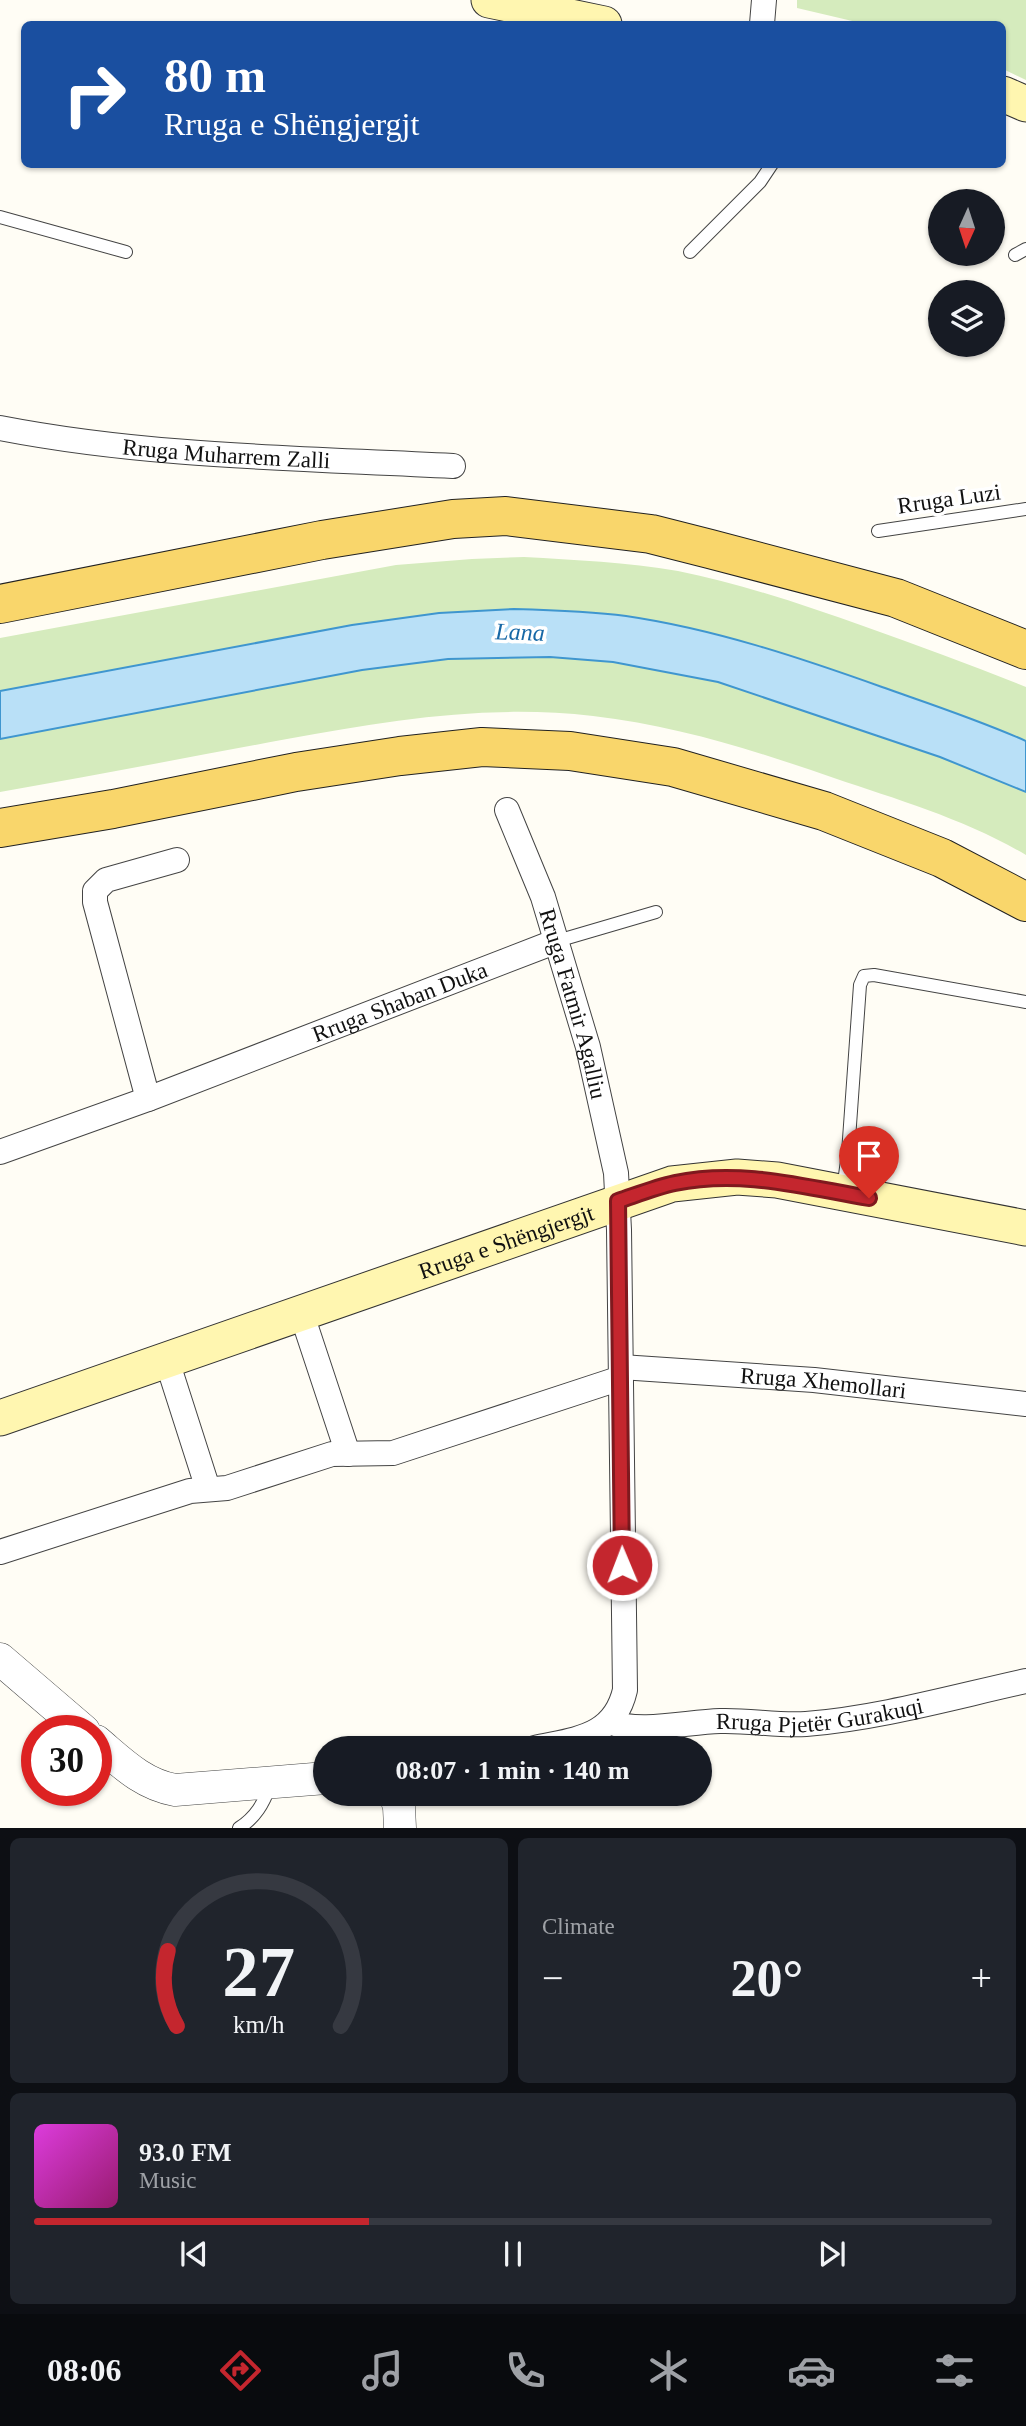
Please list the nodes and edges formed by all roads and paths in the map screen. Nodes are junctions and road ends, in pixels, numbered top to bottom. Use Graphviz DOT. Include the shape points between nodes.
graph roads {
  1 [pos="764,0"];
  2 [pos="502,7"];
  3 [pos="586,21"];
  4 [pos="762,21"];
  5 [pos="1006,95"];
  6 [pos="1026,104"];
  7 [pos="769,168"];
  8 [pos="0,217"];
  9 [pos="126,252"];
  10 [pos="690,252"];
  11 [pos="0,428"];
  12 [pos="453,466"];
  13 [pos="1026,509"];
  14 [pos="878,531"];
  15 [pos="0,604"];
  16 [pos="1026,650"];
  17 [pos="508,810"];
  18 [pos="0,828"];
  19 [pos="177,859"];
  20 [pos="1026,902"];
  21 [pos="656,912"];
  22 [pos="557,941"];
  23 [pos="1026,1002"];
  24 [pos="148,1099"];
  25 [pos="0,1152"];
  26 [pos="842,1193"];
  27 [pos="618,1201"];
  28 [pos="1026,1228"];
  29 [pos="302,1315"];
  30 [pos="167,1361"];
  31 [pos="621,1373"];
  32 [pos="1026,1404"];
  33 [pos="0,1418"];
  34 [pos="348,1454"];
  35 [pos="208,1489"];
  36 [pos="0,1552"];
  37 [pos="0,1658"];
  38 [pos="1026,1681"];
  39 [pos="66,1715"];
  40 [pos="610,1722"];
  41 [pos="588,1736"];
  42 [pos="112,1755"];
  43 [pos="313,1779"];
  44 [pos="271,1782"];
  45 [pos="399,1806"];
  46 [pos="239,1828"];
  47 [pos="400,1828"];
  1 -- 4 [label="street"];
  2 -- 3 [label="main road"];
  5 -- 6 [label="main road"];
  7 -- 10 [label="lane"];
  8 -- 9 [label="lane"];
  11 -- 12 [label="street, Rruga Muharrem Zalli" via="167,450"];
  13 -- 14 [label="lane, Rruga Luzi"];
  15 -- 16 [label="main road" via="322,540 453,519 506,516 651,534 710,549 896,598"];
  17 -- 22 [label="street, Rruga Fatmir Agalliu"];
  18 -- 20 [label="main road" via="400,756 482,747 570,751 673,766 824,811 942,858"];
  19 -- 24 [label="street" via="106,880 95,891"];
  21 -- 22 [label="lane, Rruga Shaban Duka"];
  22 -- 24 [label="street, Rruga Shaban Duka"];
  22 -- 27 [label="street, Rruga Fatmir Agalliu" via="589,1047"];
  23 -- 26 [label="lane" via="863,976"];
  24 -- 25 [label="street, Rruga Shaban Duka"];
  26 -- 27 [label="main road, Rruga e Shëngjergjt" via="737,1177 672,1184"];
  26 -- 28 [label="main road, Rruga e Shëngjergjt"];
  27 -- 29 [label="main road, Rruga e Shëngjergjt"];
  27 -- 31 [label="street"];
  29 -- 30 [label="main road, Rruga e Shëngjergjt"];
  29 -- 34 [label="street"];
  30 -- 33 [label="main road, Rruga e Shëngjergjt"];
  30 -- 35 [label="street"];
  31 -- 32 [label="street, Rruga Xhemollari" via="814,1380"];
  31 -- 34 [label="street" via="393,1453"];
  31 -- 40 [label="street" via="625,1690"];
  34 -- 35 [label="street" via="332,1454 227,1488"];
  35 -- 36 [label="street"];
  37 -- 39 [label="street"];
  38 -- 40 [label="street, Rruga Pjetër Gurakuqi" via="877,1714 804,1724 723,1720 642,1728"];
  40 -- 41 [label="street"];
  42 -- 44 [label="street" via="136,1776 175,1790"];
  43 -- 44 [label="street"];
  44 -- 46 [label="lane" via="263,1803"];
  45 -- 47 [label="street"];
}
